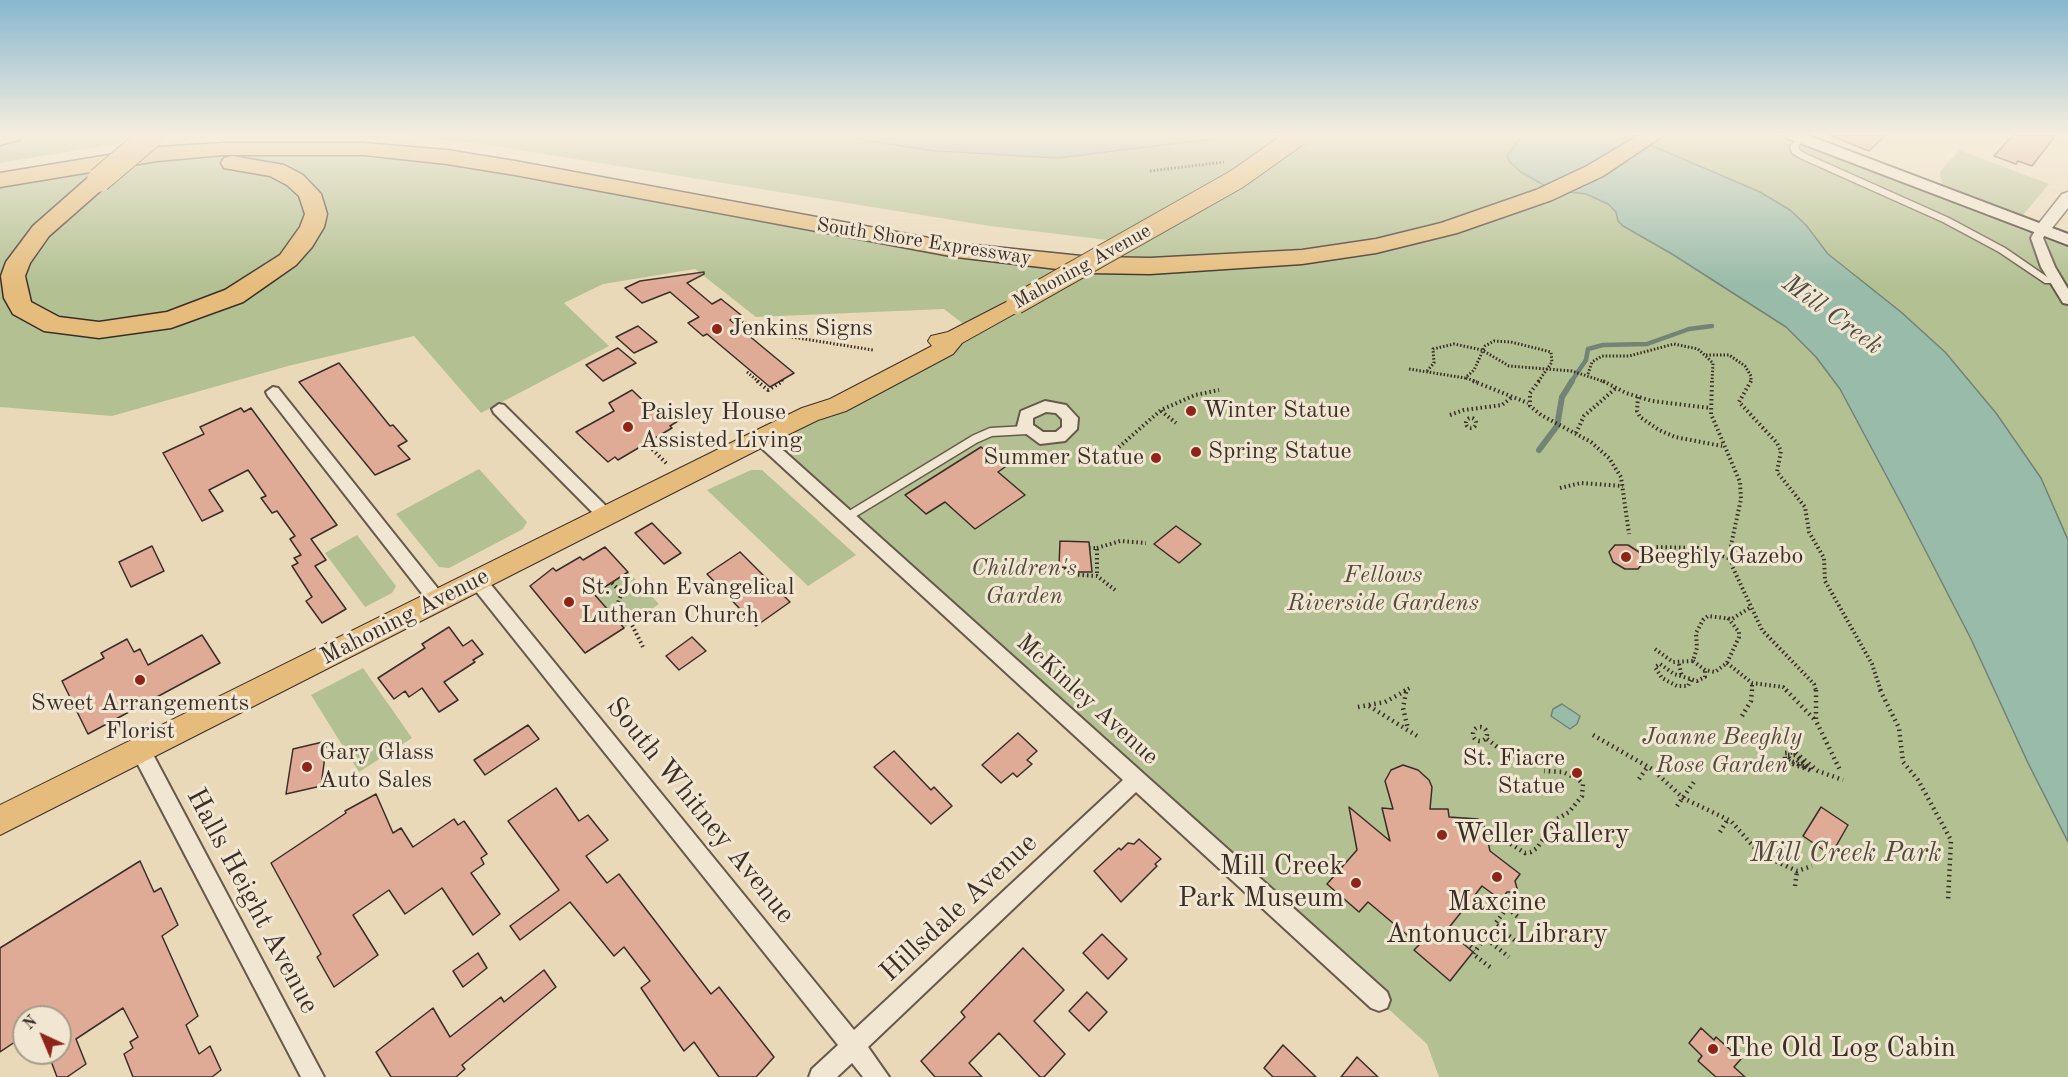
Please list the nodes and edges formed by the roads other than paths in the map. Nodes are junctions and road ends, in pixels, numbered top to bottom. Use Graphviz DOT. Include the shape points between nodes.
graph roads {
  1 [pos="93,185"];
  2 [pos="301,185"];
  3 [pos="606,185"];
  4 [pos="1226,185"];
  5 [pos="1565,185"];
  6 [pos="1868,185"];
  7 [pos="1927,185"];
  8 [pos="2068,197"];
  9 [pos="2042,230"];
  10 [pos="2068,240"];
  11 [pos="2048,280"];
  12 [pos="2068,300"];
  13 [pos="273,392"];
  14 [pos="499,409"];
  15 [pos="1027,430"];
  16 [pos="760,438"];
  17 [pos="606,516"];
  18 [pos="847,517"];
  19 [pos="477,580"];
  20 [pos="437,600"];
  21 [pos="141,751"];
  22 [pos="1136,780"];
  23 [pos="0,821"];
  24 [pos="1379,1000"];
  25 [pos="854,1046"];
  26 [pos="313,1077"];
  27 [pos="820,1077"];
  28 [pos="878,1077"];
  1 -- 2 [label="highway, bridge" via="41,231 18,262 13,276 16,298 22,308 53,325 86,330 120,329 171,320 212,306 252,285 288,260 304,242 316,214 310,194"];
  3 -- 5 [label="highway, South Shore Expressway" via="880,237 1039,260 1150,266 1302,257 1376,246 1449,228"];
  4 -- 16 [label="main road, Mahoning Avenue, bridge" via="954,338 945,349 848,400"];
  6 -- 11 [label="street" via="1946,220"];
  7 -- 9 [label="main road"];
  8 -- 9 [label="street"];
  9 -- 10 [label="main road"];
  9 -- 12 [label="street" via="2037,238 2048,267"];
  13 -- 20 [label="street"];
  14 -- 17 [label="street"];
  15 -- 18 [label="lane" via="991,432 975,439"];
  16 -- 17 [label="main road, Mahoning Avenue"];
  16 -- 18 [label="street, McKinley Avenue"];
  17 -- 19 [label="main road, Mahoning Avenue"];
  18 -- 22 [label="street, McKinley Avenue"];
  19 -- 20 [label="main road, Mahoning Avenue"];
  19 -- 25 [label="street, South Whitney Avenue"];
  20 -- 21 [label="main road, Mahoning Avenue"];
  21 -- 23 [label="main road, Mahoning Avenue"];
  21 -- 26 [label="street, Halls Height Avenue"];
  22 -- 24 [label="street, McKinley Avenue"];
  22 -- 25 [label="street, Hillsdale Avenue"];
  25 -- 27 [label="street, Hillsdale Avenue"];
  25 -- 28 [label="street, South Whitney Avenue"];
}
